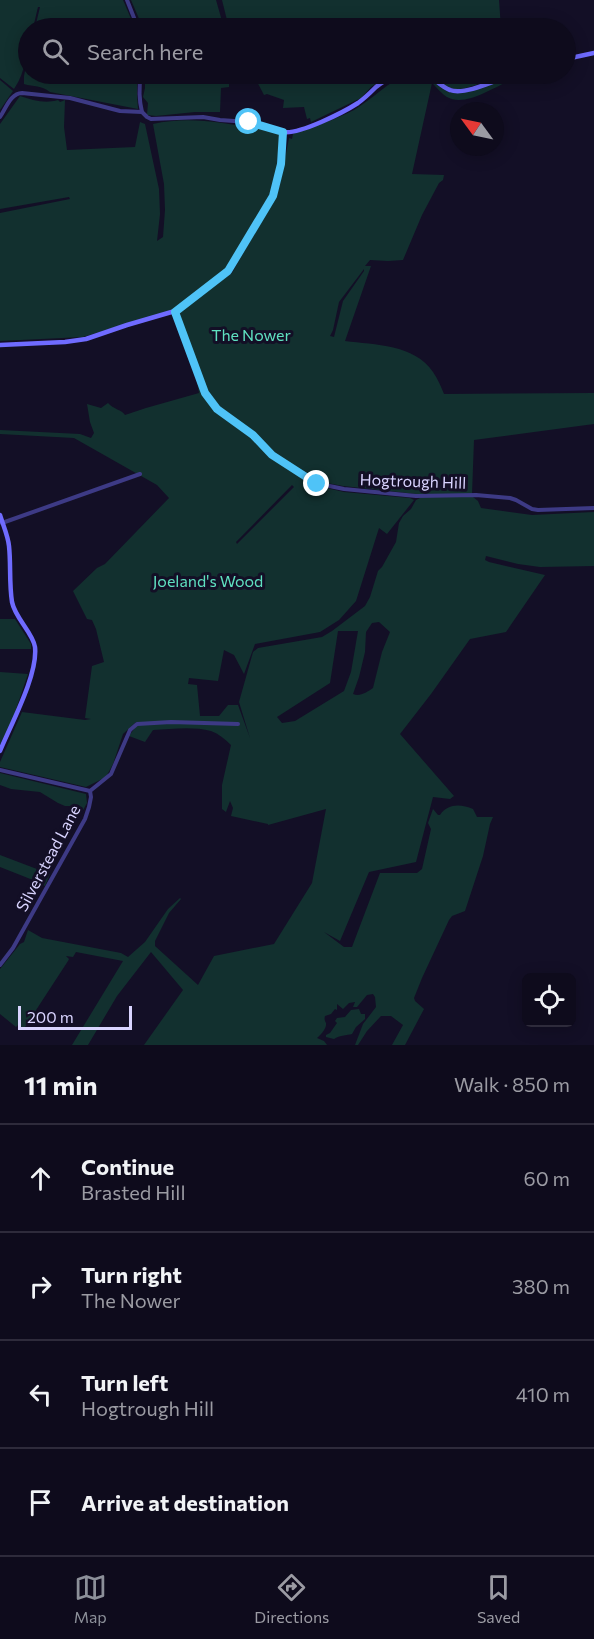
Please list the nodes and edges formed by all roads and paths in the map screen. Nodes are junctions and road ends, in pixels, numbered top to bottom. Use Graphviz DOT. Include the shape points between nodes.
graph roads {
  1 [pos="127,0"];
  2 [pos="134,18"];
  3 [pos="594,53"];
  4 [pos="576,57"];
  5 [pos="140,84"];
  6 [pos="381,84"];
  7 [pos="440,84"];
  8 [pos="485,84"];
  9 [pos="142,112"];
  10 [pos="0,117"];
  11 [pos="283,132"];
  12 [pos="175,312"];
  13 [pos="0,345"];
  14 [pos="140,474"];
  15 [pos="594,508"];
  16 [pos="0,515"];
  17 [pos="2,523"];
  18 [pos="238,724"];
  19 [pos="0,751"];
  20 [pos="0,770"];
  21 [pos="90,792"];
  22 [pos="0,965"];
  1 -- 2 [label="street"];
  3 -- 4 [label="street"];
  5 -- 9 [label="street"];
  6 -- 11 [label="street" via="356,105 295,131"];
  7 -- 8 [label="street" via="453,91"];
  9 -- 10 [label="street" via="18,93"];
  9 -- 11 [label="street" via="151,119 203,117 249,122"];
  11 -- 12 [label="street" via="273,196 228,271"];
  12 -- 13 [label="street" via="86,339"];
  12 -- 15 [label="street, Hogtrough Hill" via="205,393 217,409 253,435 272,455 315,483 416,496 510,498 538,510"];
  14 -- 17 [label="street"];
  16 -- 17 [label="street"];
  17 -- 19 [label="street" via="9,545 12,601 34,645 34,664 17,716"];
  18 -- 21 [label="street, Silverstead Lane" via="137,724 130,729 111,774"];
  20 -- 21 [label="street, Silverstead Lane"];
  21 -- 22 [label="street, Silverstead Lane" via="89,807 78,833"];
}
